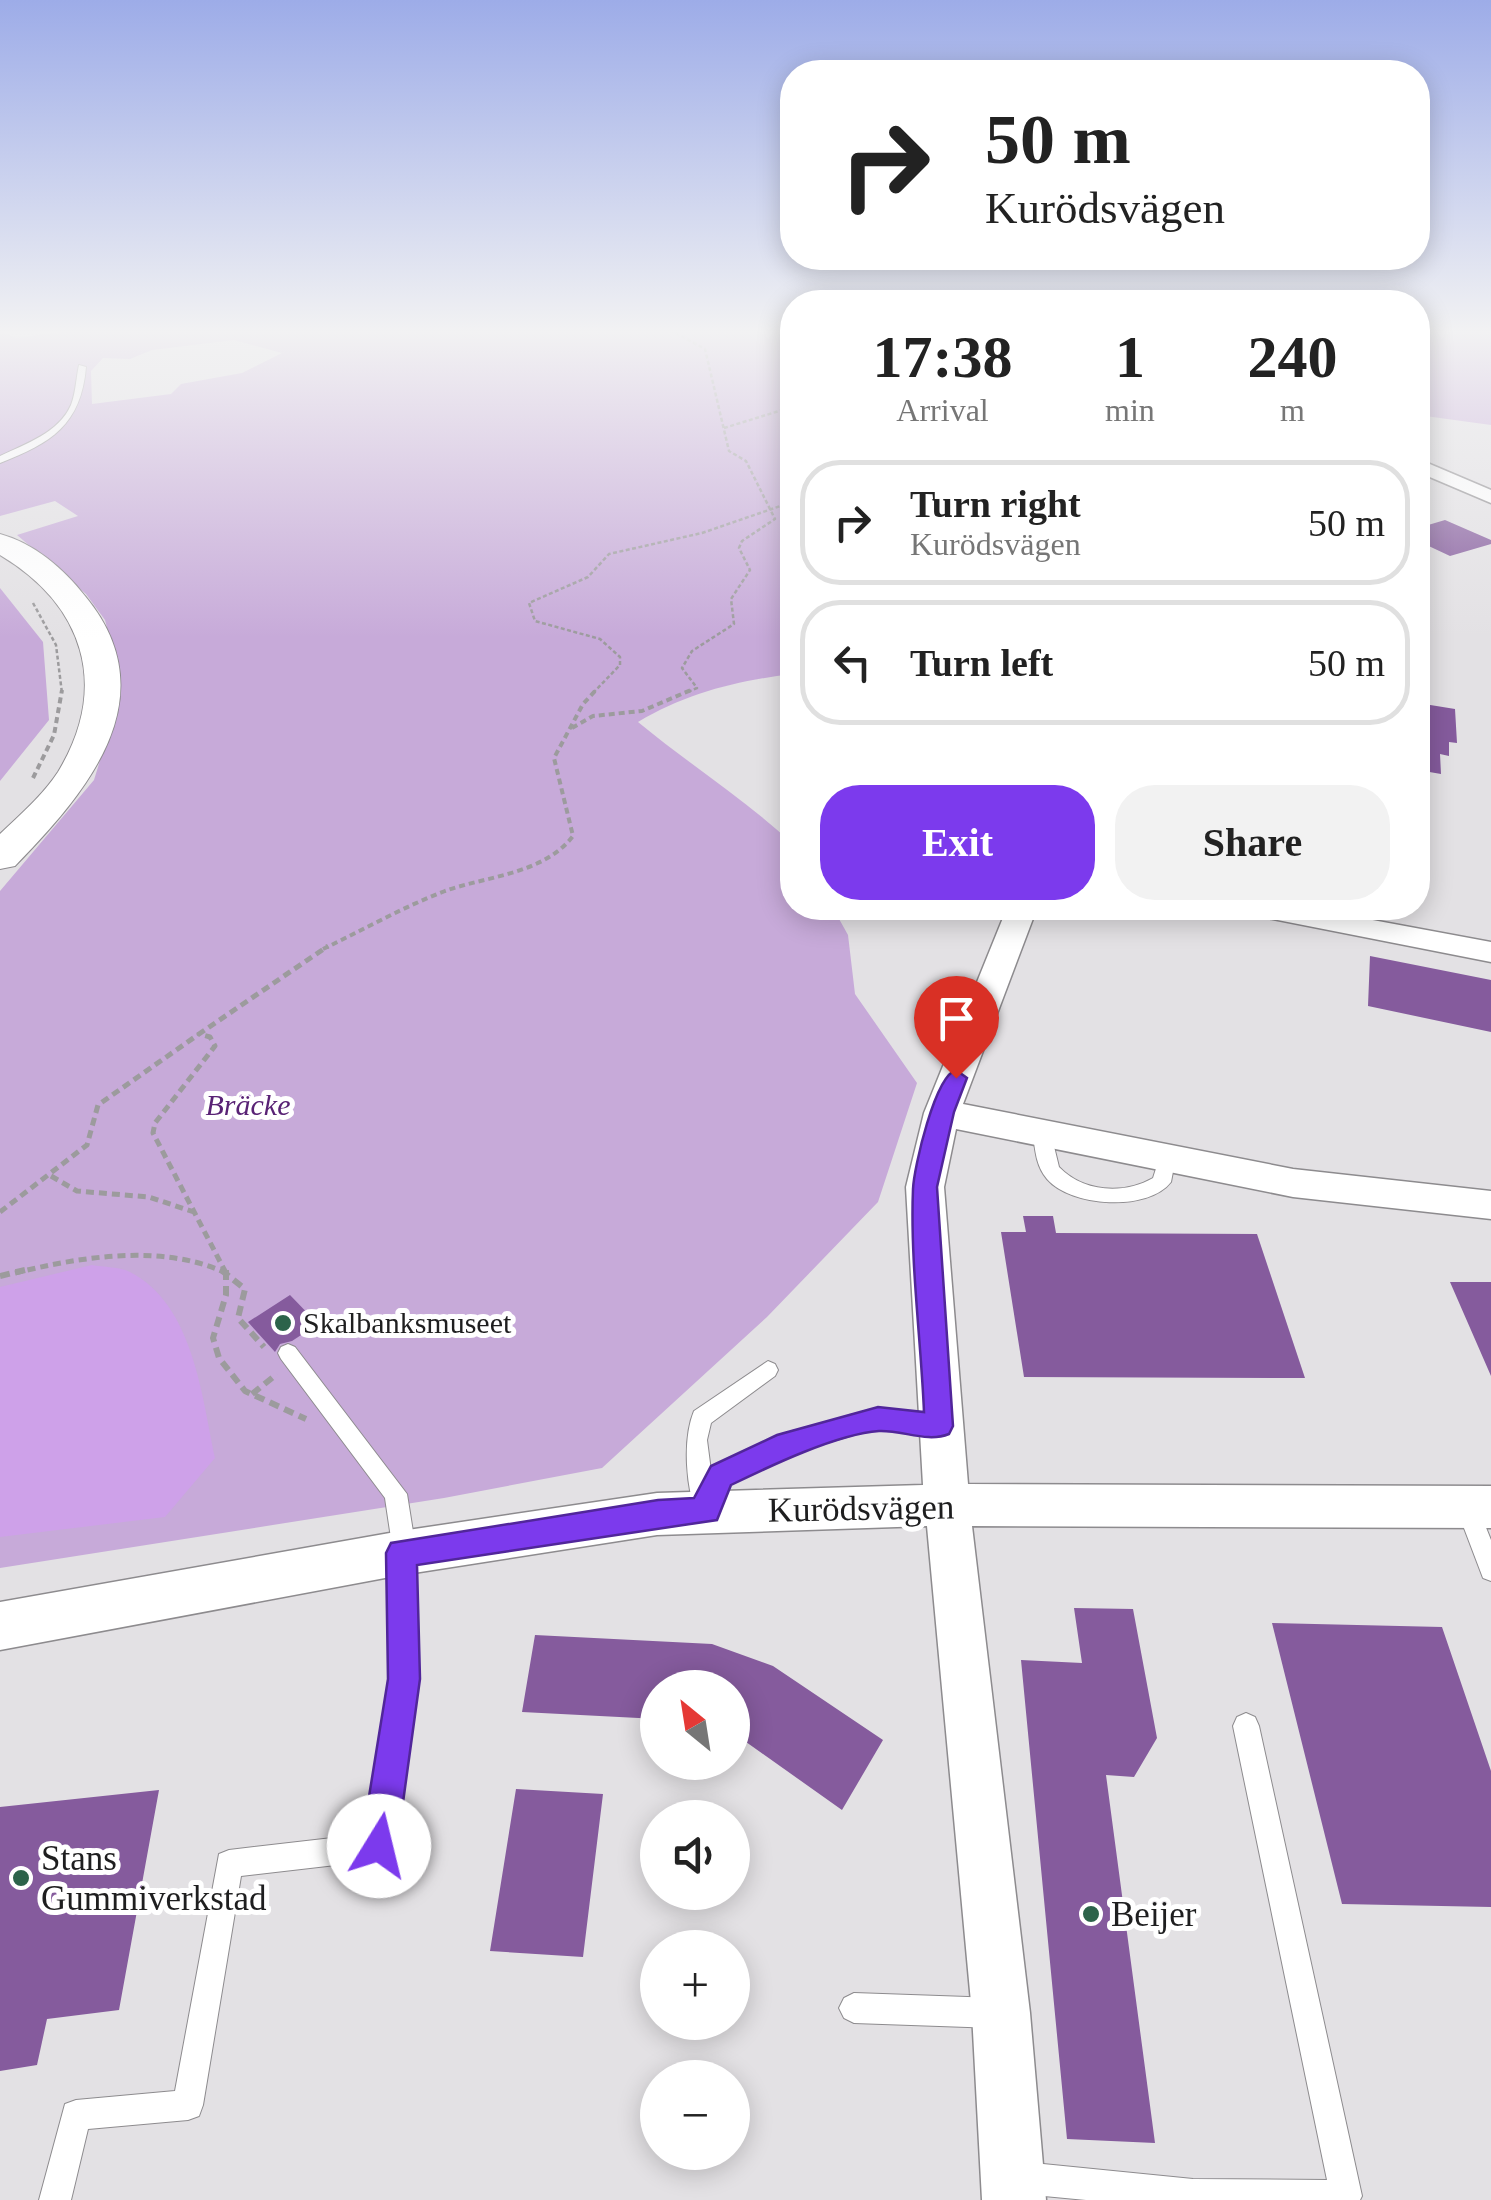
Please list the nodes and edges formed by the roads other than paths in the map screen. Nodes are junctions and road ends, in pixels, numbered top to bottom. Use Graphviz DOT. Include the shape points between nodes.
graph roads {
  1 [pos="52,433"];
  2 [pos="0,460"];
  3 [pos="1430,470"];
  4 [pos="1491,497"];
  5 [pos="0,547"];
  6 [pos="0,846"];
  7 [pos="0,857"];
  8 [pos="1017,920"];
  9 [pos="1324,920"];
  10 [pos="1491,952"];
  11 [pos="942,1112"];
  12 [pos="1491,1205"];
  13 [pos="288,1353"];
  14 [pos="768,1370"];
  15 [pos="939,1426"];
  16 [pos="948,1505"];
  17 [pos="1479,1507"];
  18 [pos="706,1511"];
  19 [pos="402,1553"];
  20 [pos="1491,1570"];
  21 [pos="0,1626"];
  22 [pos="1246,1726"];
  23 [pos="854,2008"];
  24 [pos="1001,2013"];
  25 [pos="1013,2189"];
  26 [pos="54,2200"];
  1 -- 2 [label="lane"];
  3 -- 4 [label="street"];
  5 -- 6 [label="main road" via="56,609 79,665 70,728"];
  5 -- 7 [label="main road" via="18,552 82,607 104,676 101,706 78,770"];
  8 -- 11 [label="street"];
  9 -- 10 [label="street"];
  11 -- 12 [label="street" via="1293,1184"];
  11 -- 15 [label="street" via="925,1187"];
  13 -- 19 [label="lane" via="396,1494"];
  14 -- 18 [label="lane" via="702,1418 696,1440"];
  15 -- 16 [label="street"];
  15 -- 18 [label="lane" via="878,1419 787,1444 721,1476"];
  16 -- 17 [label="street, Kurödsvägen"];
  16 -- 18 [label="street, Kurödsvägen"];
  16 -- 24 [label="street"];
  17 -- 20 [label="lane"];
  18 -- 19 [label="street, Kurödsvägen"];
  19 -- 21 [label="street, Kurödsvägen"];
  19 -- 26 [label="lane" via="404,1679 379,1846 229,1864 188,2104 76,2116"];
  22 -- 25 [label="lane" via="1346,2196"];
  23 -- 24 [label="lane"];
  24 -- 25 [label="street"];
}
